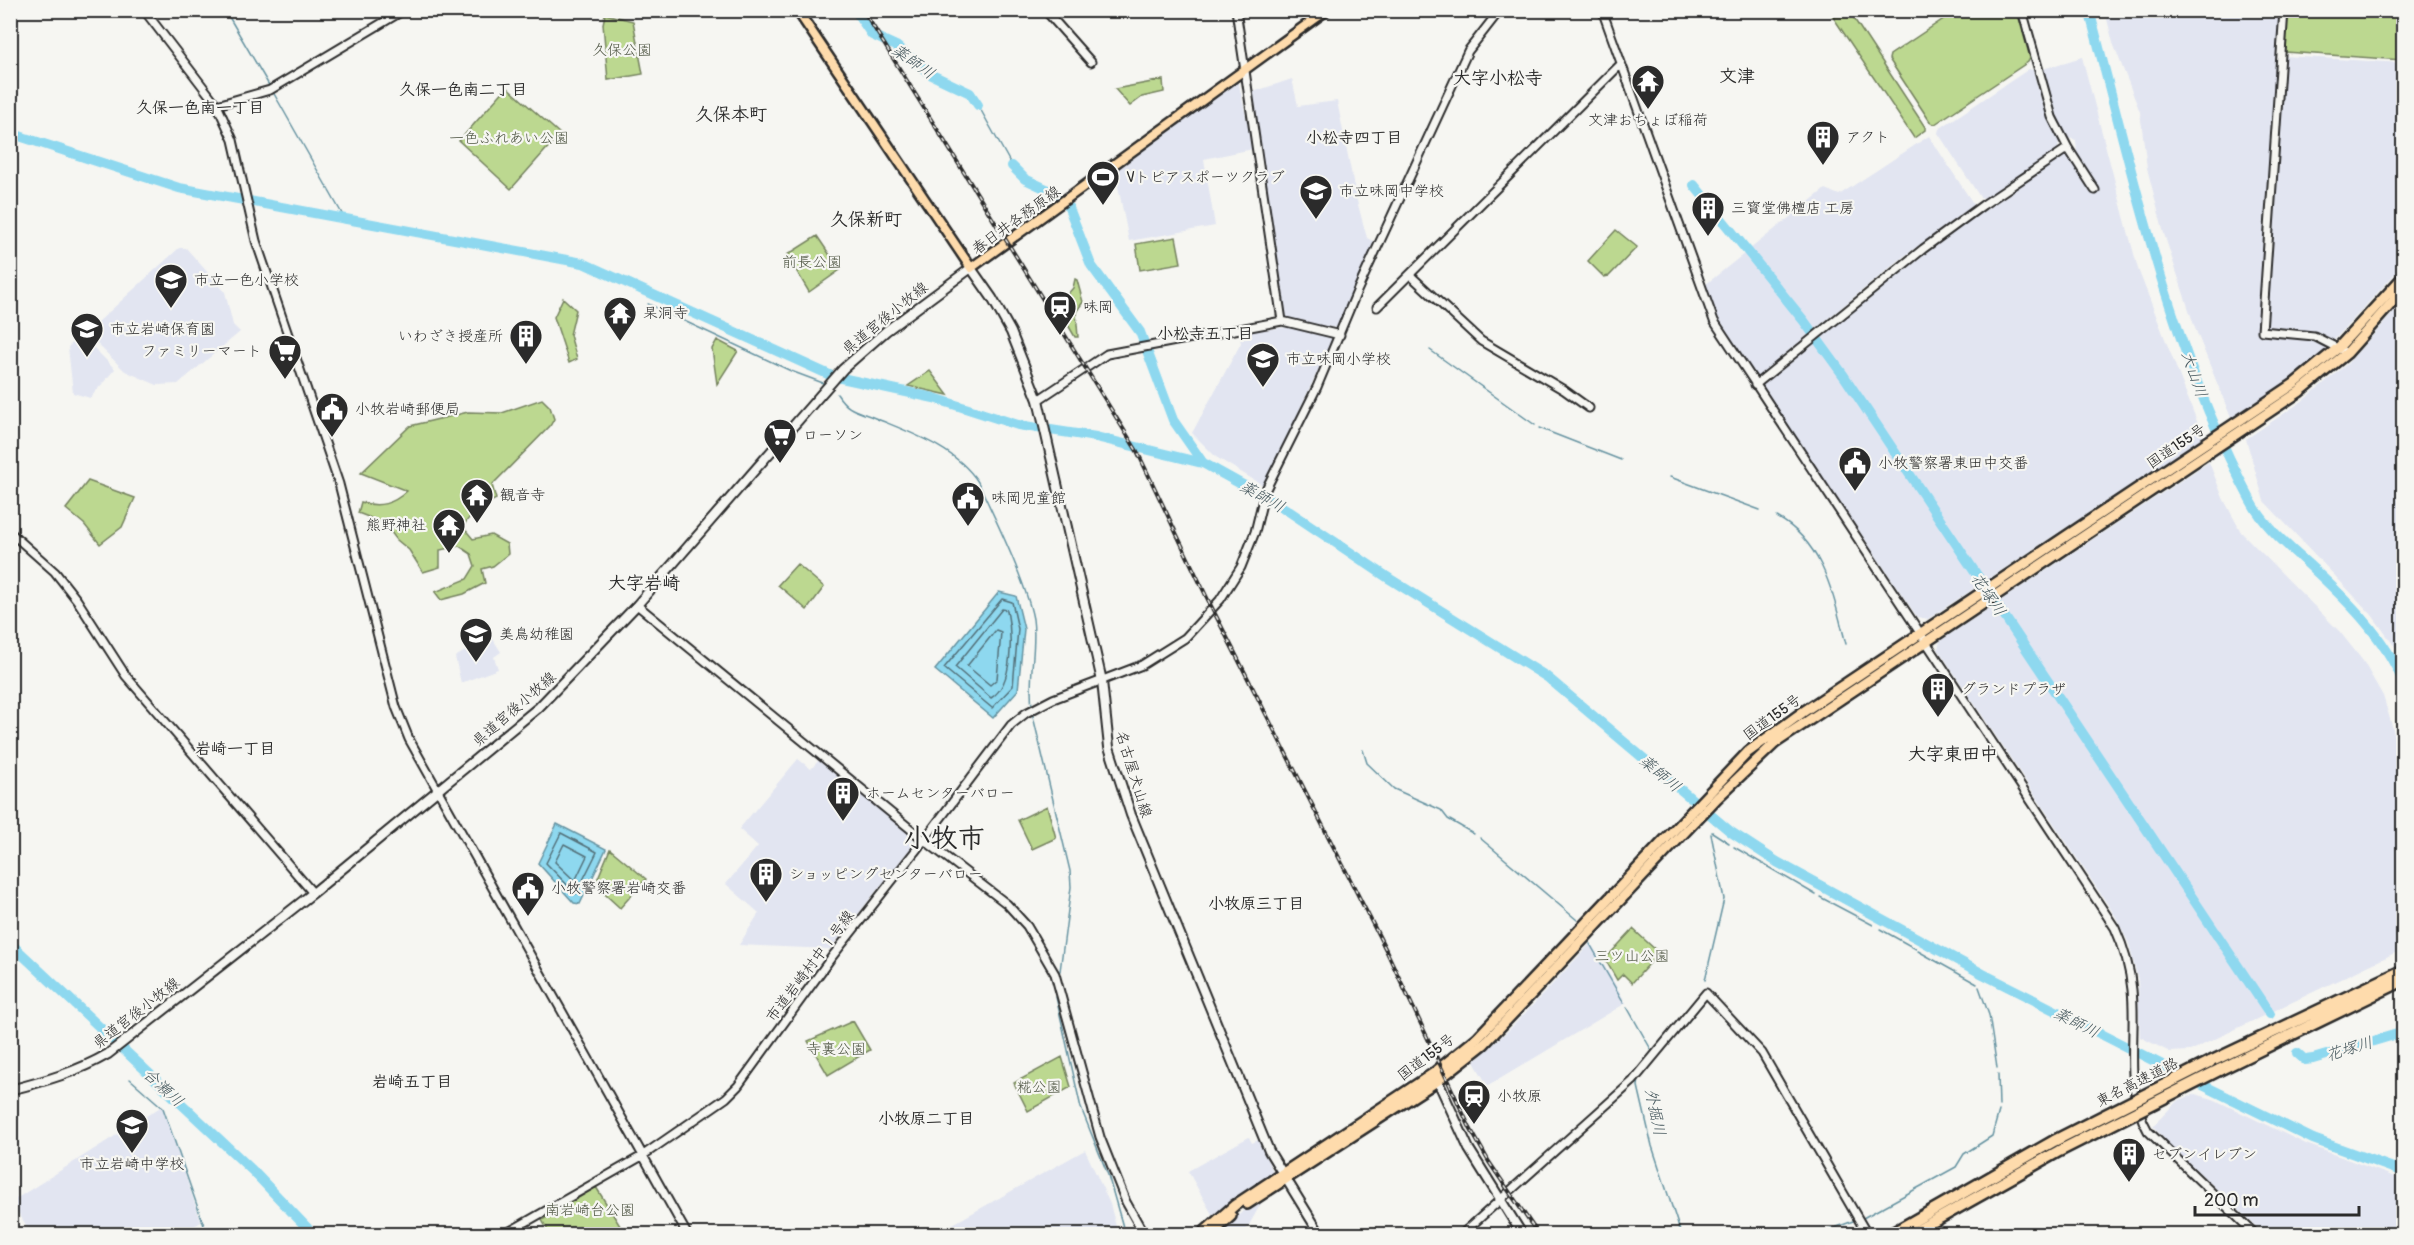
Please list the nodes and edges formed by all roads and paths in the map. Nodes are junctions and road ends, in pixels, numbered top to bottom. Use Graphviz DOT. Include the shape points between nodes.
graph roads {
  1 [pos="144,10"];
  2 [pos="404,10"];
  3 [pos="797,10"];
  4 [pos="1045,10"];
  5 [pos="1236,10"];
  6 [pos="1327,10"];
  7 [pos="1500,10"];
  8 [pos="1602,10"];
  9 [pos="2022,10"];
  10 [pos="2284,10"];
  11 [pos="1091,62"];
  12 [pos="1620,64"];
  13 [pos="1244,71"];
  14 [pos="217,105"];
  15 [pos="2068,148"];
  16 [pos="2095,190"];
  17 [pos="971,268"];
  18 [pos="1410,275"];
  19 [pos="2403,276"];
  20 [pos="2403,289"];
  21 [pos="1377,307"];
  22 [pos="1282,321"];
  23 [pos="1340,335"];
  24 [pos="2343,350"];
  25 [pos="1755,385"];
  26 [pos="1038,400"];
  27 [pos="1589,408"];
  28 [pos="10,532"];
  29 [pos="637,605"];
  30 [pos="1922,637"];
  31 [pos="1102,681"];
  32 [pos="438,789"];
  33 [pos="924,840"];
  34 [pos="313,893"];
  35 [pos="2403,970"];
  36 [pos="2403,981"];
  37 [pos="1436,1077"];
  38 [pos="10,1090"];
  39 [pos="642,1155"];
  40 [pos="1283,1177"];
  41 [pos="1500,1201"];
  42 [pos="505,1234"];
  43 [pos="687,1234"];
  44 [pos="1144,1234"];
  45 [pos="1202,1234"];
  46 [pos="1211,1234"];
  47 [pos="1320,1234"];
  48 [pos="1462,1234"];
  49 [pos="1522,1234"];
  50 [pos="1867,1234"];
  51 [pos="1891,1234"];
  52 [pos="1911,1234"];
  53 [pos="2255,1234"];
  1 -- 14 [label="street"];
  2 -- 14 [label="street" via="270,90"];
  3 -- 17 [label="main road, 春日井各務原線"];
  4 -- 11 [label="street"];
  5 -- 13 [label="street"];
  6 -- 13 [label="main road, 春日井各務原線"];
  7 -- 23 [label="street, 市道岩崎村中１号線" via="1468,51"];
  8 -- 12 [label="street"];
  9 -- 15 [label="street" via="2052,117"];
  10 -- 24 [label="street" via="2262,331 2314,336"];
  12 -- 18 [label="street"];
  12 -- 25 [label="street" via="1703,295 1714,321"];
  13 -- 17 [label="main road, 春日井各務原線"];
  13 -- 22 [label="street"];
  14 -- 32 [label="street" via="233,140 256,241 339,484 396,707 409,739"];
  15 -- 16 [label="street"];
  15 -- 25 [label="street" via="1931,243"];
  17 -- 26 [label="main road, 名古屋犬山線" via="1011,332"];
  17 -- 29 [label="main road, 県道宮後小牧線" via="843,369"];
  18 -- 21 [label="street"];
  18 -- 27 [label="street" via="1481,341"];
  19 -- 24 [label="highway, 国道155号"];
  20 -- 24 [label="highway, 国道155号"];
  22 -- 23 [label="street"];
  22 -- 26 [label="street" via="1107,354"];
  23 -- 31 [label="street, 市道岩崎村中１号線" via="1265,491 1241,567 1208,614 1185,638 1142,665"];
  24 -- 30 [label="highway, 国道155号" via="2234,430"];
  25 -- 30 [label="street"];
  26 -- 31 [label="main road, 名古屋犬山線"];
  28 -- 34 [label="street" via="55,572 126,676"];
  29 -- 32 [label="main road, 県道宮後小牧線" via="539,707"];
  29 -- 33 [label="street"];
  30 -- 37 [label="highway, 国道155号" via="1754,760 1484,1044"];
  30 -- 53 [label="street" via="2115,928 2130,975 2136,1104 2148,1131"];
  31 -- 33 [label="street, 市道岩崎村中１号線" via="1035,708 1011,725"];
  31 -- 40 [label="main road, 名古屋犬山線" via="1109,747 1131,815 1222,1042"];
  32 -- 34 [label="main road, 県道宮後小牧線"];
  32 -- 39 [label="street"];
  33 -- 39 [label="street, 市道岩崎村中１号線" via="831,958 738,1086"];
  33 -- 44 [label="street" via="1007,904 1047,956 1100,1137 1126,1202"];
  34 -- 38 [label="main road, 県道宮後小牧線" via="111,1052 84,1068"];
  35 -- 51 [label="highway, 東名高速道路, bridge" via="2054,1141"];
  36 -- 52 [label="highway, 東名高速道路, bridge" via="2059,1151"];
  37 -- 40 [label="highway, 国道155号"];
  37 -- 41 [label="main road" via="1469,1149"];
  39 -- 42 [label="street, 市道岩崎村中１号線"];
  39 -- 43 [label="street"];
  40 -- 45 [label="highway, 国道155号" via="1214,1221"];
  40 -- 46 [label="highway, 国道155号"];
  40 -- 47 [label="main road, 名古屋犬山線"];
  41 -- 48 [label="street"];
  41 -- 49 [label="main road"];
  41 -- 50 [label="street" via="1633,1081 1706,993 1762,1053"];
}
